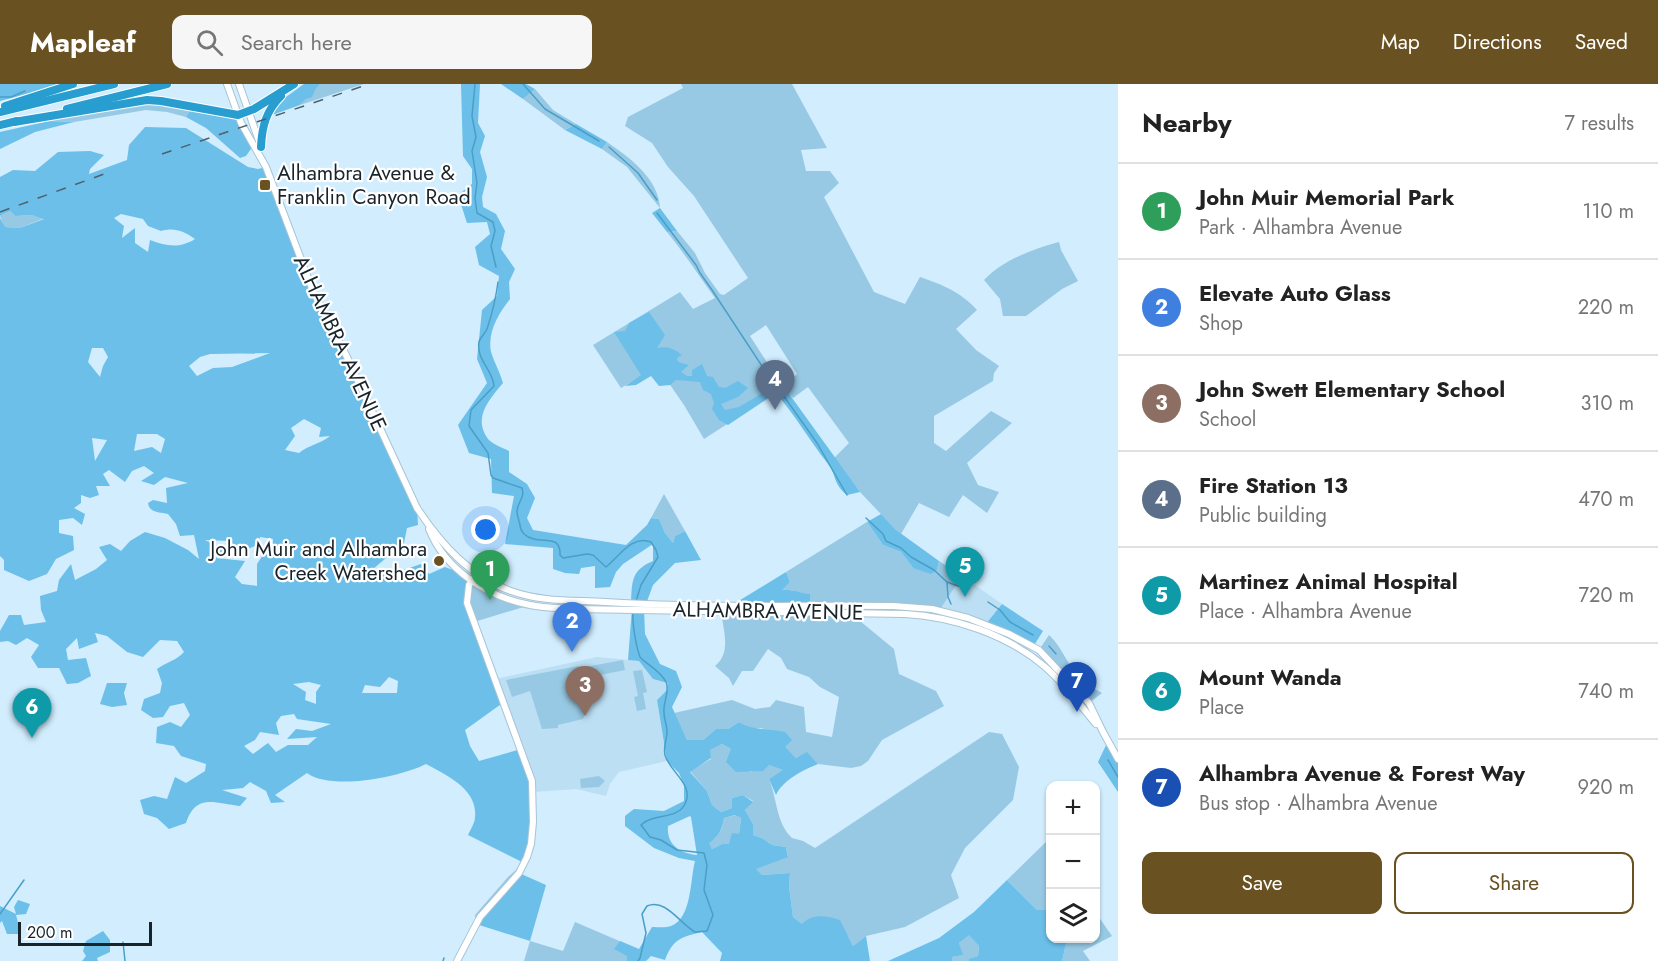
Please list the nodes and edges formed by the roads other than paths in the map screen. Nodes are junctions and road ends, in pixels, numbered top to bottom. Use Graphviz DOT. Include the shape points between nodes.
graph roads {
  1 [pos="73,84"];
  2 [pos="114,84"];
  3 [pos="167,84"];
  4 [pos="227,84"];
  5 [pos="239,84"];
  6 [pos="294,85"];
  7 [pos="0,110"];
  8 [pos="248,110"];
  9 [pos="238,115"];
  10 [pos="14,122"];
  11 [pos="0,125"];
  12 [pos="261,147"];
  13 [pos="262,159"];
  14 [pos="427,522"];
  15 [pos="476,574"];
  16 [pos="472,581"];
  17 [pos="631,606"];
  18 [pos="1118,759"];
  19 [pos="457,961"];
  1 -- 7 [label="highway"];
  2 -- 7 [label="highway"];
  3 -- 10 [label="highway"];
  4 -- 9 [label="main road, ALHAMBRA AVENUE"];
  5 -- 8 [label="main road, ALHAMBRA AVENUE"];
  6 -- 8 [label="highway"];
  6 -- 12 [label="highway" via="267,115"];
  8 -- 9 [label="highway"];
  8 -- 12 [label="main road, ALHAMBRA AVENUE"];
  9 -- 10 [label="highway" via="147,100"];
  9 -- 13 [label="main road, ALHAMBRA AVENUE"];
  10 -- 11 [label="highway"];
  12 -- 13 [label="main road, ALHAMBRA AVENUE"];
  13 -- 14 [label="main road, ALHAMBRA AVENUE" via="313,291"];
  14 -- 15 [label="main road, ALHAMBRA AVENUE"];
  14 -- 16 [label="main road, ALHAMBRA AVENUE" via="434,542"];
  15 -- 16 [label="main road"];
  15 -- 17 [label="main road, ALHAMBRA AVENUE" via="529,597"];
  16 -- 17 [label="main road, ALHAMBRA AVENUE" via="530,605 573,609"];
  16 -- 19 [label="main road" via="467,603 532,781 533,822 531,844 519,873 480,918"];
  17 -- 18 [label="main road, ALHAMBRA AVENUE" via="930,615 966,625 1012,644 1045,667 1103,732"];
}
